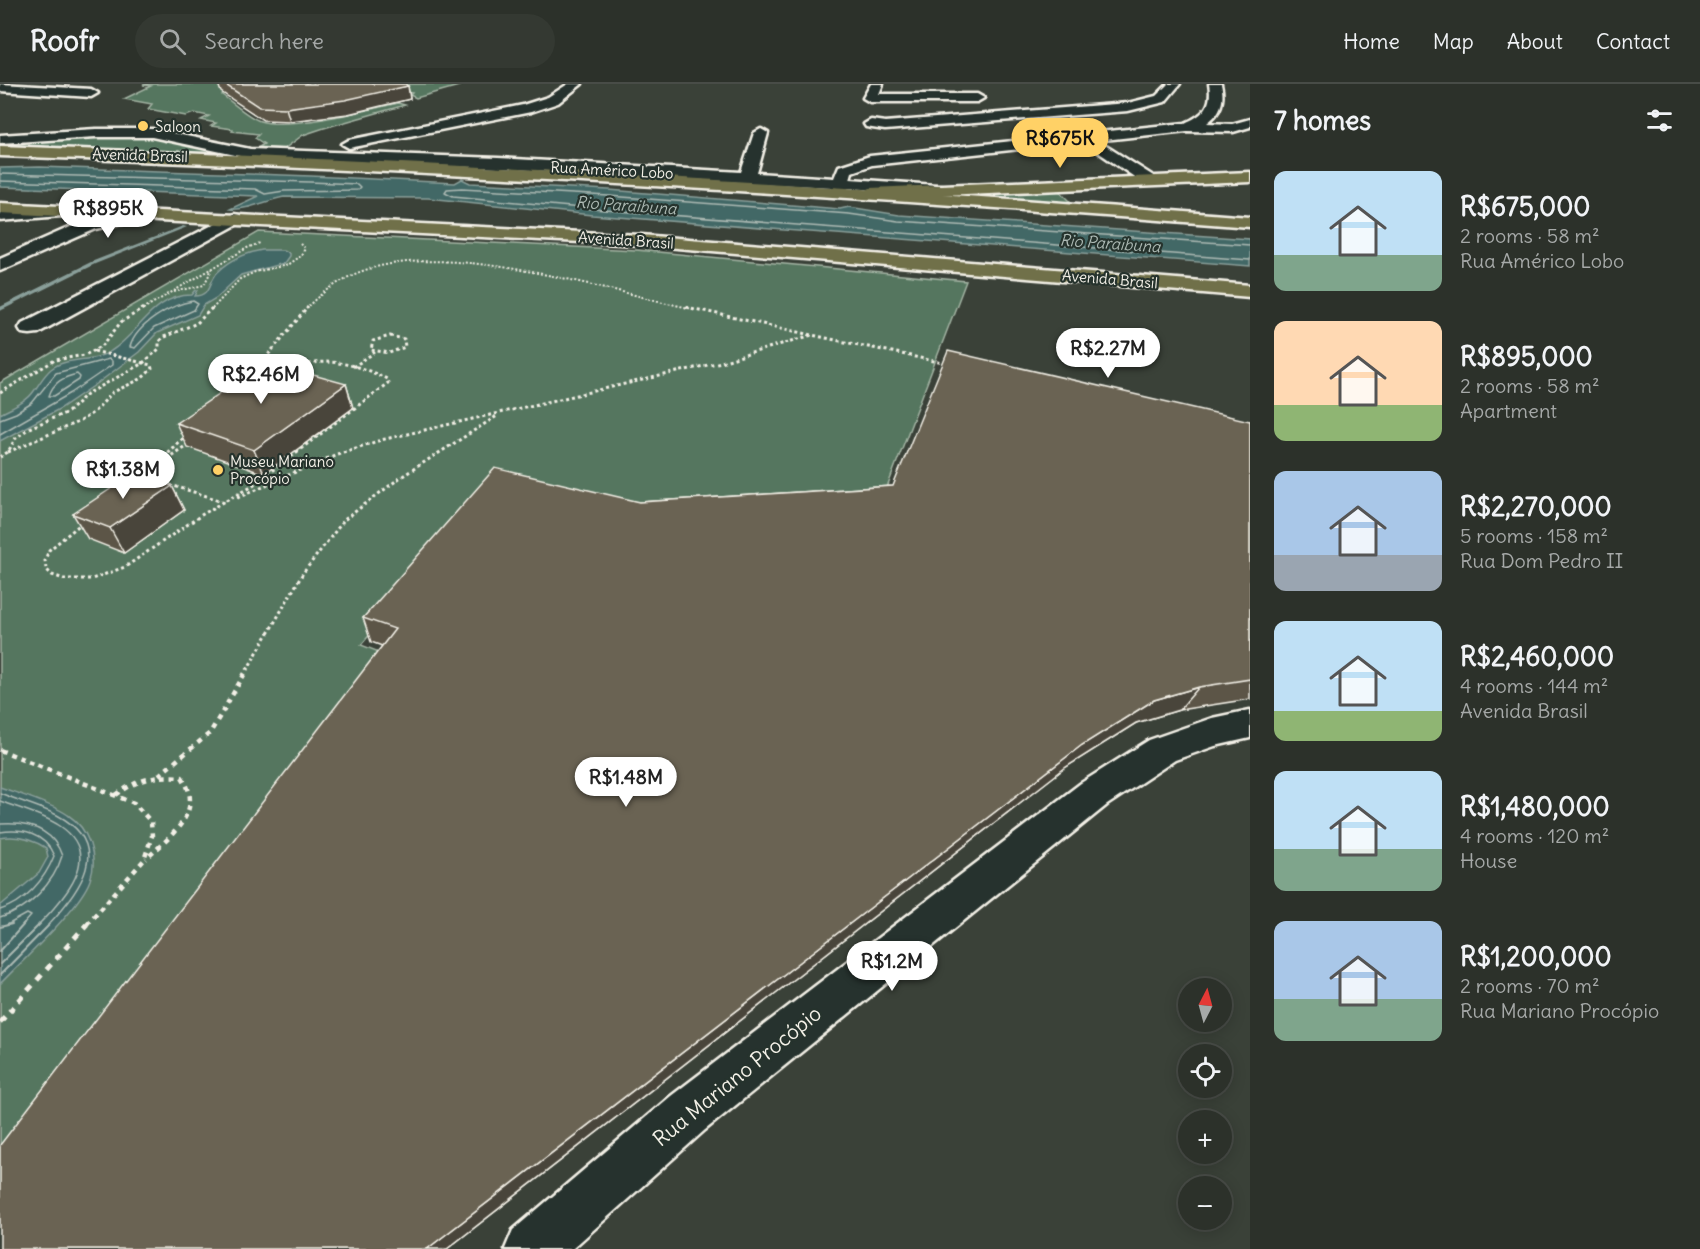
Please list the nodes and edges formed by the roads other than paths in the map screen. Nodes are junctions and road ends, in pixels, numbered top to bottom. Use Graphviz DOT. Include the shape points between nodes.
graph roads {
  1 [pos="576,84"];
  2 [pos="877,84"];
  3 [pos="1174,84"];
  4 [pos="1215,84"];
  5 [pos="0,87"];
  6 [pos="91,93"];
  7 [pos="989,97"];
  8 [pos="414,116"];
  9 [pos="1250,123"];
  10 [pos="871,124"];
  11 [pos="359,127"];
  12 [pos="1187,127"];
  13 [pos="761,133"];
  14 [pos="0,139"];
  15 [pos="1103,148"];
  16 [pos="0,151"];
  17 [pos="312,152"];
  18 [pos="281,158"];
  19 [pos="1250,177"];
  20 [pos="747,181"];
  21 [pos="1152,182"];
  22 [pos="840,187"];
  23 [pos="973,190"];
  24 [pos="870,193"];
  25 [pos="0,208"];
  26 [pos="77,211"];
  27 [pos="134,215"];
  28 [pos="0,216"];
  29 [pos="234,219"];
  30 [pos="1250,222"];
  31 [pos="74,232"];
  32 [pos="0,265"];
  33 [pos="1250,291"];
  34 [pos="30,328"];
  35 [pos="1250,724"];
  36 [pos="532,1249"];
  1 -- 17 [label="street" via="553,100 526,109"];
  2 -- 7 [label="street" via="870,96 874,99"];
  3 -- 10 [label="street" via="1164,98 1128,107"];
  4 -- 12 [label="street" via="1212,114"];
  5 -- 6 [label="street"];
  8 -- 11 [label="street" via="340,135"];
  9 -- 12 [label="street" via="1233,128"];
  12 -- 22 [label="street" via="887,159 846,169"];
  13 -- 20 [label="street"];
  14 -- 18 [label="street" via="138,132"];
  15 -- 21 [label="street"];
  16 -- 18 [label="main road, Avenida Brasil"];
  17 -- 18 [label="main road, Avenida Brasil"];
  17 -- 18 [label="street"];
  17 -- 20 [label="main road, Avenida Brasil"];
  19 -- 21 [label="main road"];
  20 -- 22 [label="main road, Avenida Brasil"];
  21 -- 23 [label="main road"];
  22 -- 23 [label="street"];
  22 -- 24 [label="main road, Avenida Brasil"];
  23 -- 24 [label="main road"];
  24 -- 30 [label="main road, Avenida Brasil"];
  25 -- 26 [label="main road, Avenida Brasil"];
  26 -- 27 [label="main road, Avenida Brasil"];
  26 -- 28 [label="street"];
  26 -- 31 [label="street" via="86,220"];
  27 -- 29 [label="main road, Avenida Brasil"];
  27 -- 31 [label="street"];
  29 -- 33 [label="main road, Avenida Brasil" via="641,240"];
  29 -- 34 [label="street"];
  31 -- 32 [label="street"];
  35 -- 36 [label="street, Rua Mariano Procópio" via="1212,732 1162,750 1094,794 688,1113"];
}
